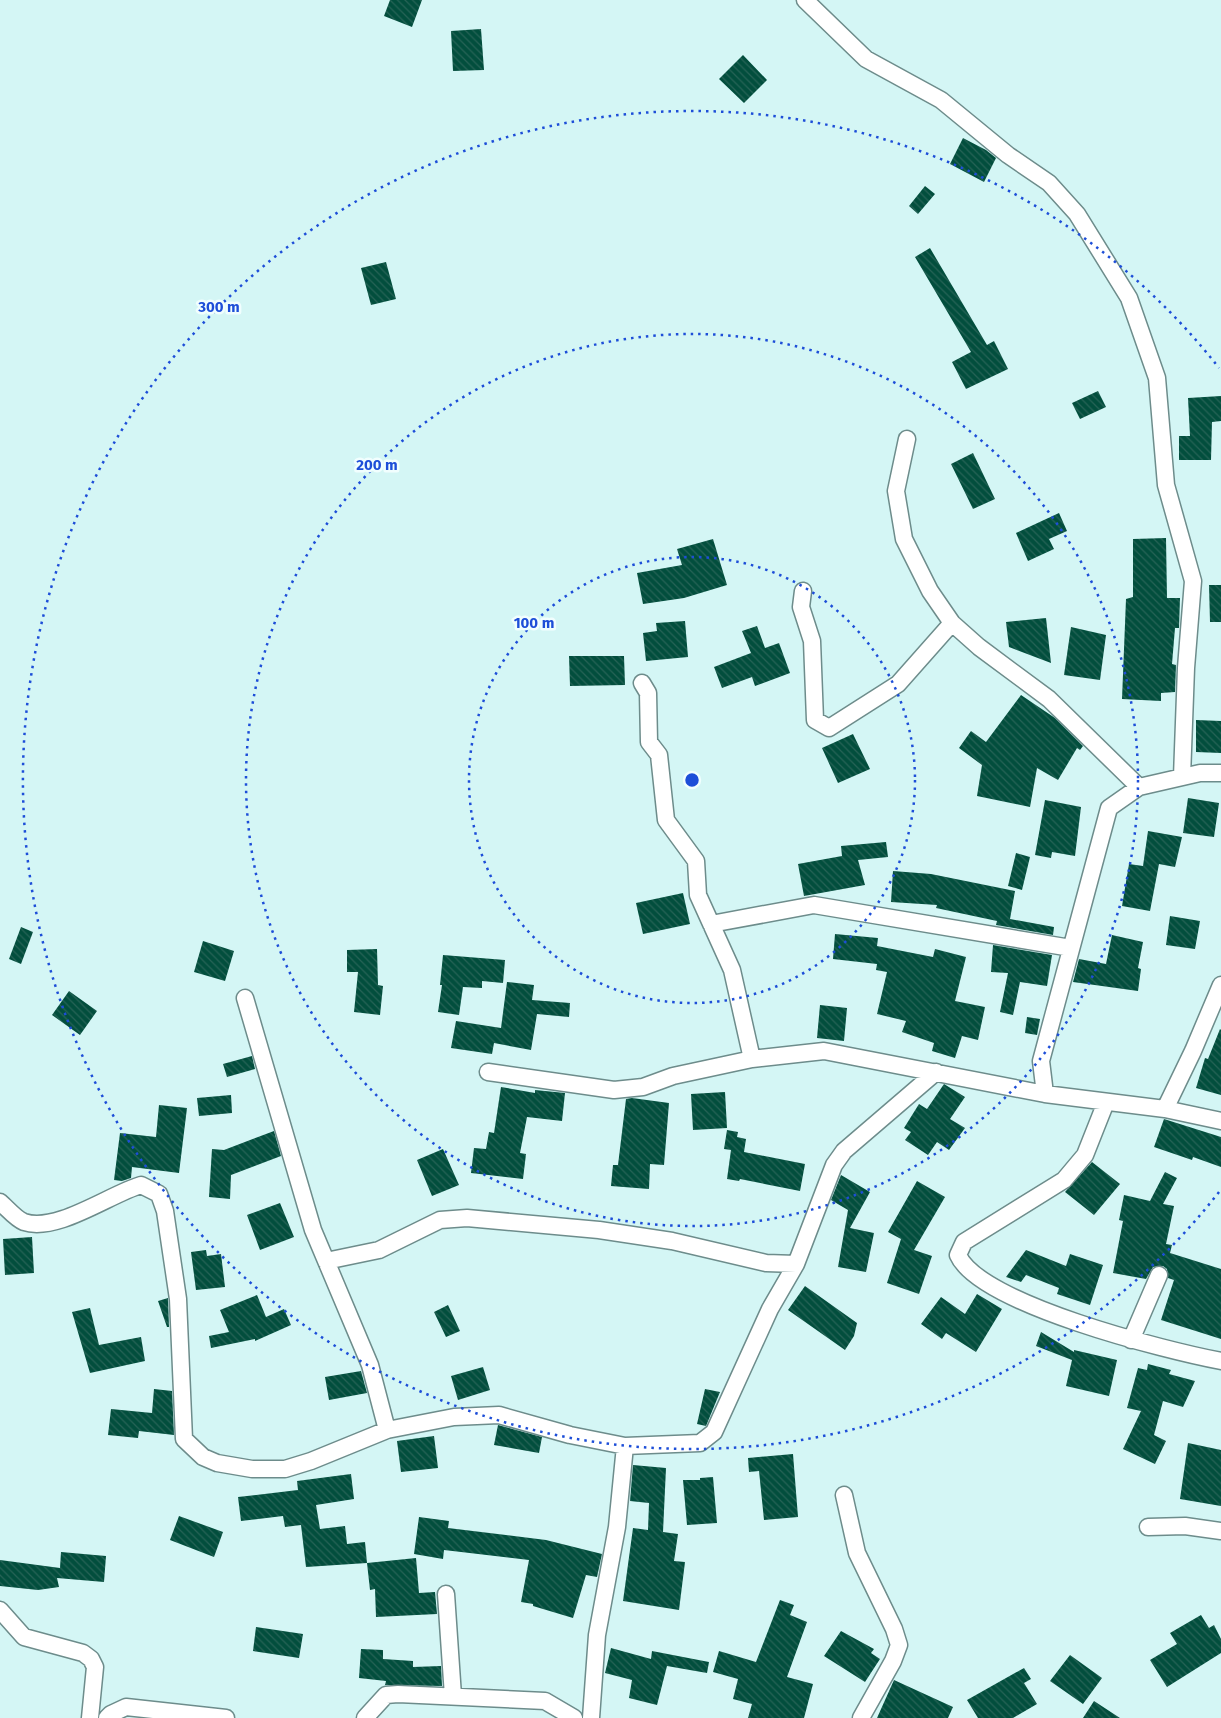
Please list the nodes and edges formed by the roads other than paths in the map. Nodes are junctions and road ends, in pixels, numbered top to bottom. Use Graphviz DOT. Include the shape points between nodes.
graph roads {
  1 [pos="805,0"];
  2 [pos="907,439"];
  3 [pos="803,591"];
  4 [pos="952,623"];
  5 [pos="642,683"];
  6 [pos="1221,773"];
  7 [pos="1182,777"];
  8 [pos="1139,786"];
  9 [pos="711,924"];
  10 [pos="1071,948"];
  11 [pos="1221,985"];
  12 [pos="245,998"];
  13 [pos="752,1059"];
  14 [pos="488,1072"];
  15 [pos="936,1072"];
  16 [pos="1045,1094"];
  17 [pos="1106,1102"];
  18 [pos="1164,1109"];
  19 [pos="1221,1121"];
  20 [pos="0,1202"];
  21 [pos="326,1261"];
  22 [pos="796,1264"];
  23 [pos="1159,1275"];
  24 [pos="1131,1340"];
  25 [pos="1221,1361"];
  26 [pos="387,1430"];
  27 [pos="625,1446"];
  28 [pos="844,1496"];
  29 [pos="1148,1527"];
  30 [pos="1221,1531"];
  31 [pos="446,1594"];
  32 [pos="0,1610"];
  33 [pos="453,1696"];
  34 [pos="90,1718"];
  35 [pos="107,1718"];
  36 [pos="226,1718"];
  37 [pos="365,1718"];
  38 [pos="574,1718"];
  39 [pos="591,1718"];
  40 [pos="861,1718"];
  1 -- 7 [label="street" via="866,59 941,100 1008,155 1049,183 1077,214 1129,298 1157,378 1166,485 1193,581"];
  2 -- 4 [label="street" via="896,491 904,539 930,591"];
  3 -- 4 [label="street" via="801,607 812,641 815,720 829,728 898,684"];
  4 -- 8 [label="street" via="1048,699"];
  5 -- 9 [label="street" via="648,693 649,742 659,755 666,820 696,861 698,895"];
  6 -- 7 [label="street"];
  7 -- 8 [label="street"];
  8 -- 10 [label="street" via="1109,808"];
  9 -- 10 [label="street" via="814,905"];
  9 -- 13 [label="street" via="732,970"];
  10 -- 16 [label="street" via="1041,1061"];
  11 -- 18 [label="street"];
  12 -- 21 [label="street" via="313,1230"];
  13 -- 14 [label="street" via="673,1076 643,1087 614,1090"];
  13 -- 15 [label="street" via="824,1051"];
  15 -- 16 [label="street"];
  15 -- 22 [label="street" via="844,1151 834,1165"];
  16 -- 17 [label="street"];
  17 -- 18 [label="street"];
  17 -- 24 [label="street" via="1085,1155 1064,1180 964,1242 958,1255 974,1275 1031,1305"];
  18 -- 19 [label="street"];
  20 -- 26 [label="street" via="24,1222 42,1223 66,1218 141,1185 159,1194 165,1211 178,1299 184,1439 203,1457 252,1469 286,1469"];
  21 -- 22 [label="street" via="378,1250 440,1220 466,1218 599,1230 672,1241 766,1263"];
  21 -- 26 [label="street" via="370,1365"];
  22 -- 27 [label="street" via="770,1309 714,1432 700,1442"];
  23 -- 24 [label="street"];
  24 -- 25 [label="street"];
  26 -- 27 [label="street" via="454,1417 499,1415"];
  27 -- 39 [label="street" via="617,1527 597,1635"];
  28 -- 40 [label="street" via="857,1553 899,1645"];
  29 -- 30 [label="street" via="1185,1526"];
  31 -- 33 [label="street"];
  32 -- 34 [label="street" via="24,1637 83,1653 91,1659 95,1667"];
  33 -- 37 [label="street" via="386,1695"];
  33 -- 38 [label="street" via="545,1701"];
  35 -- 36 [label="street" via="126,1707"];
}
